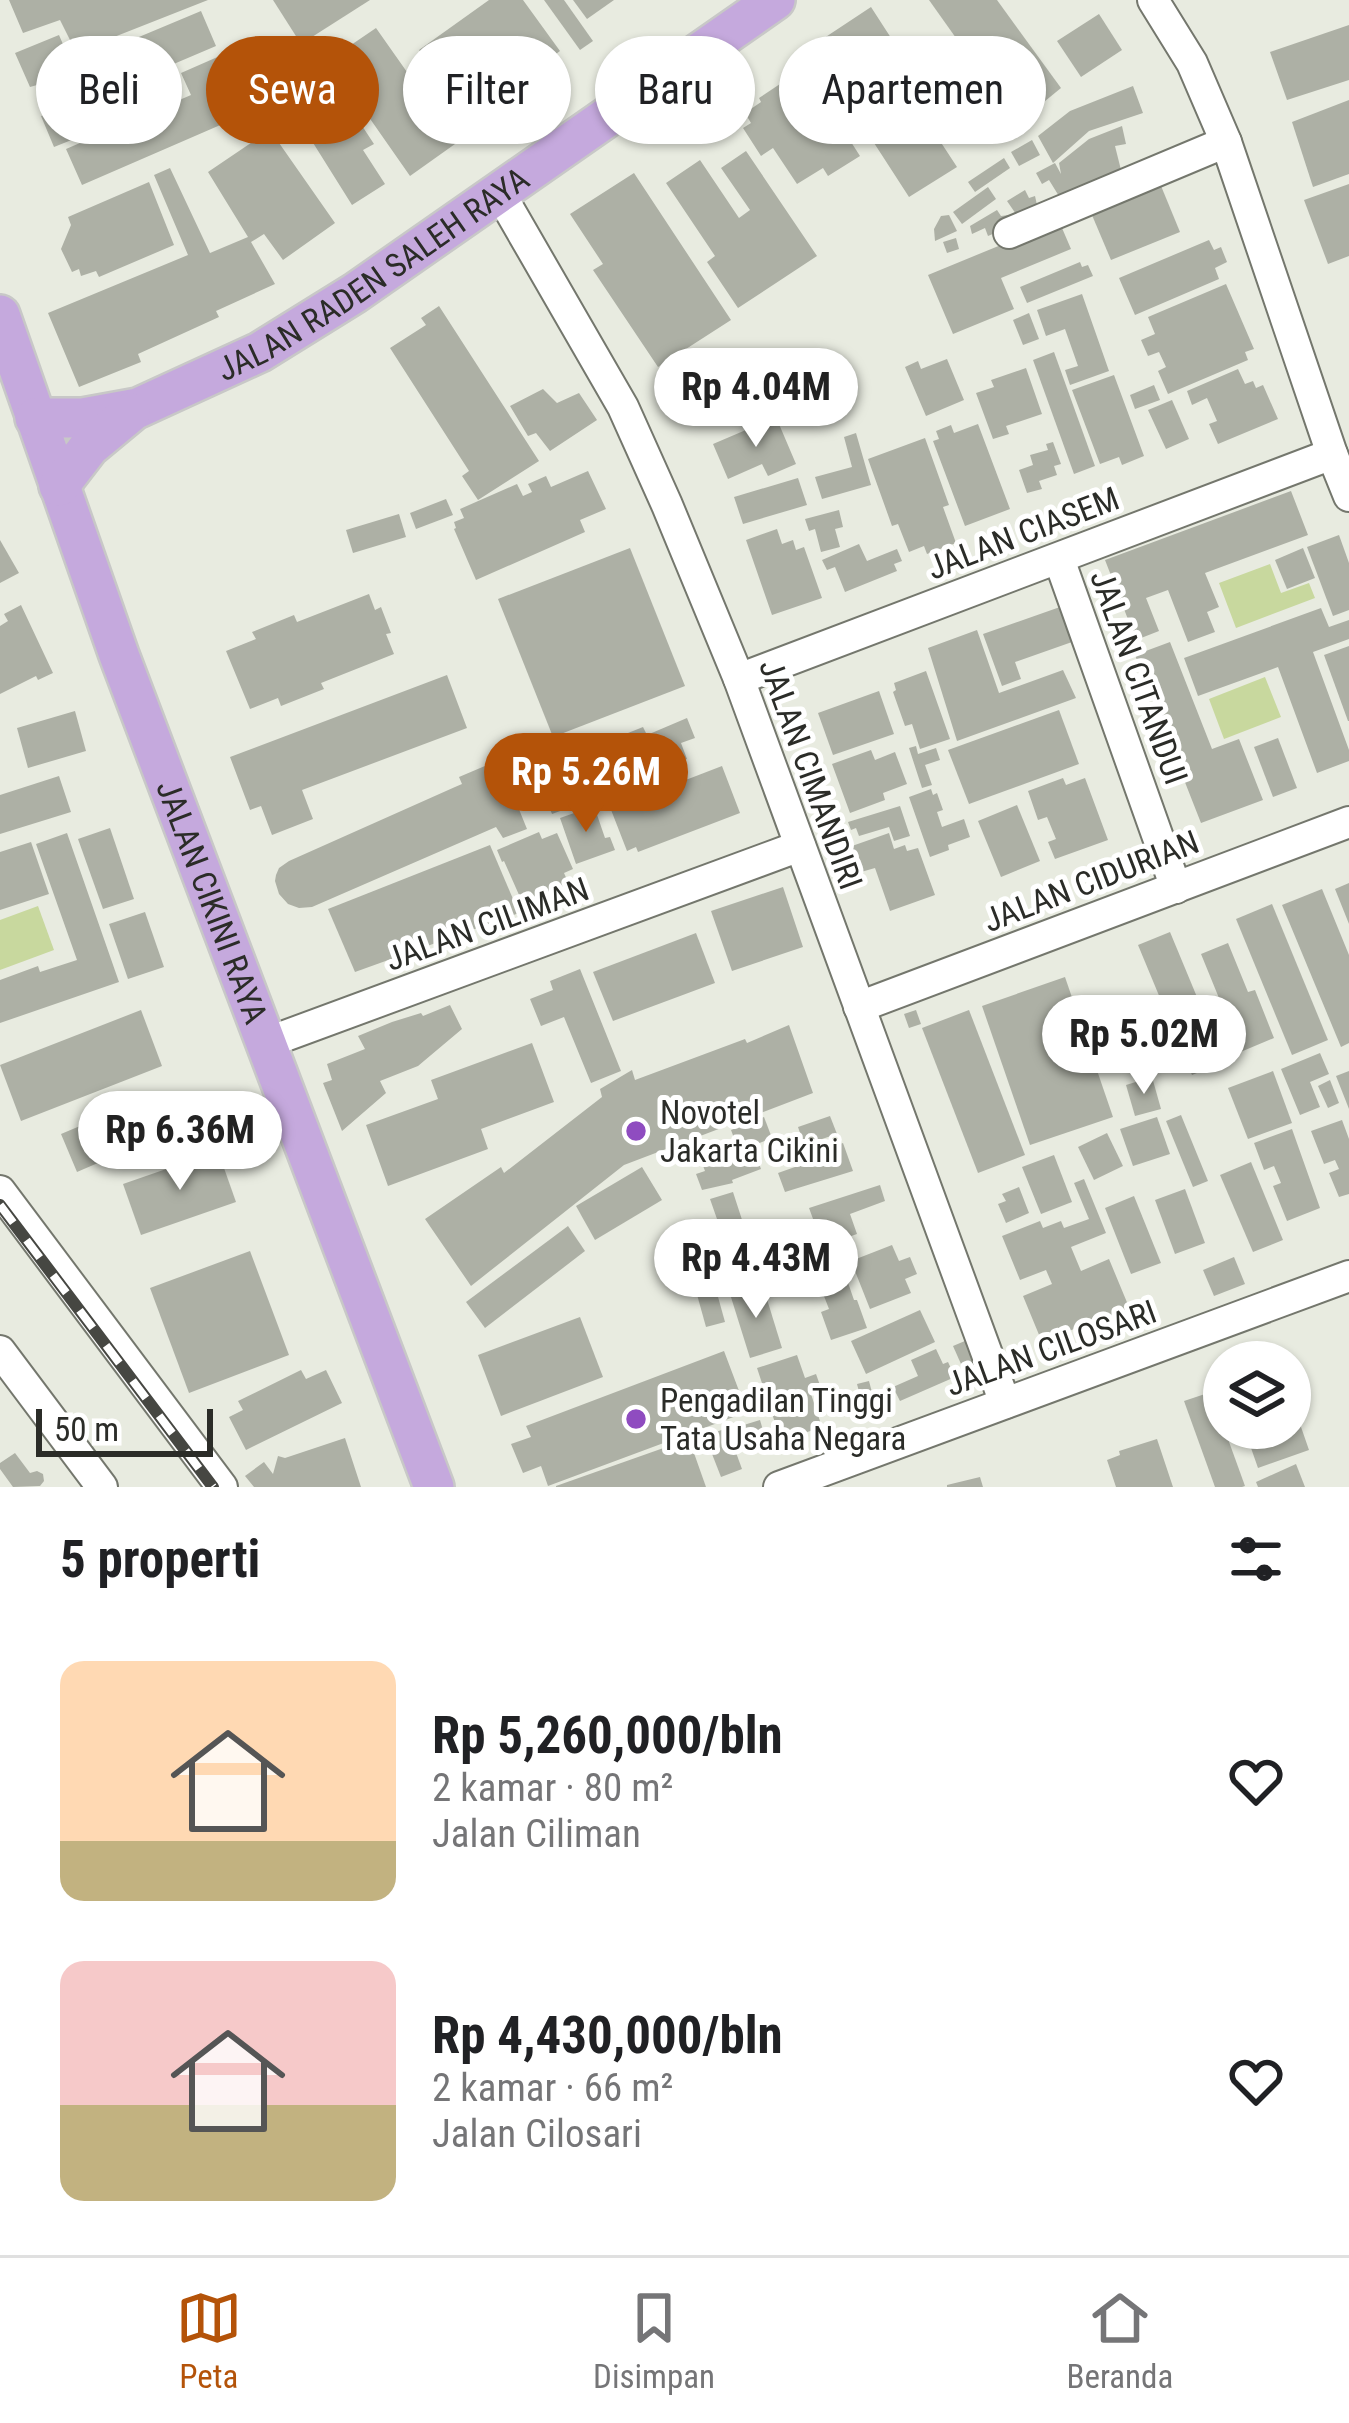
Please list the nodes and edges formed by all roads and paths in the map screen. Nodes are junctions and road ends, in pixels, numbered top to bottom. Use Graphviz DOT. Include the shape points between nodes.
graph roads {
  1 [pos="775,0"];
  2 [pos="1153,0"];
  3 [pos="1226,142"];
  4 [pos="499,192"];
  5 [pos="1009,233"];
  6 [pos="0,315"];
  7 [pos="137,407"];
  8 [pos="35,418"];
  9 [pos="1332,454"];
  10 [pos="59,486"];
  11 [pos="1349,496"];
  12 [pos="1059,559"];
  13 [pos="739,679"];
  14 [pos="1349,822"];
  15 [pos="800,847"];
  16 [pos="1176,888"];
  17 [pos="859,1006"];
  18 [pos="266,1043"];
  19 [pos="0,1191"];
  20 [pos="1349,1276"];
  21 [pos="0,1351"];
  22 [pos="1005,1403"];
  23 [pos="102,1487"];
  24 [pos="222,1487"];
  25 [pos="434,1487"];
  26 [pos="779,1487"];
  1 -- 4 [label="main road, JALAN RADEN SALEH RAYA"];
  2 -- 3 [label="street"];
  3 -- 5 [label="street"];
  3 -- 9 [label="street"];
  4 -- 7 [label="main road, JALAN RADEN SALEH RAYA" via="260,352"];
  4 -- 13 [label="street, JALAN CIMANDIRI" via="622,407"];
  6 -- 8 [label="main road, JALAN CIKINI RAYA"];
  7 -- 8 [label="main road, JALAN RADEN SALEH RAYA"];
  7 -- 10 [label="main road, JALAN RADEN SALEH RAYA" via="89,447"];
  8 -- 10 [label="main road, JALAN CIKINI RAYA"];
  9 -- 11 [label="street"];
  9 -- 12 [label="street, JALAN CIASEM"];
  10 -- 18 [label="main road, JALAN CIKINI RAYA"];
  12 -- 13 [label="street, JALAN CIASEM"];
  12 -- 16 [label="street, JALAN CITANDUI"];
  13 -- 15 [label="street, JALAN CIMANDIRI"];
  14 -- 16 [label="street, JALAN CIDURIAN"];
  15 -- 17 [label="street, JALAN CIMANDIRI"];
  15 -- 18 [label="street, JALAN CILIMAN"];
  16 -- 17 [label="street, JALAN CIDURIAN"];
  17 -- 22 [label="street, JALAN CIMANDIRI"];
  18 -- 25 [label="main road, JALAN CIKINI RAYA"];
  19 -- 24 [label="street"];
  20 -- 22 [label="street, JALAN CILOSARI"];
  21 -- 23 [label="street"];
  22 -- 26 [label="street, JALAN CILOSARI"];
}
